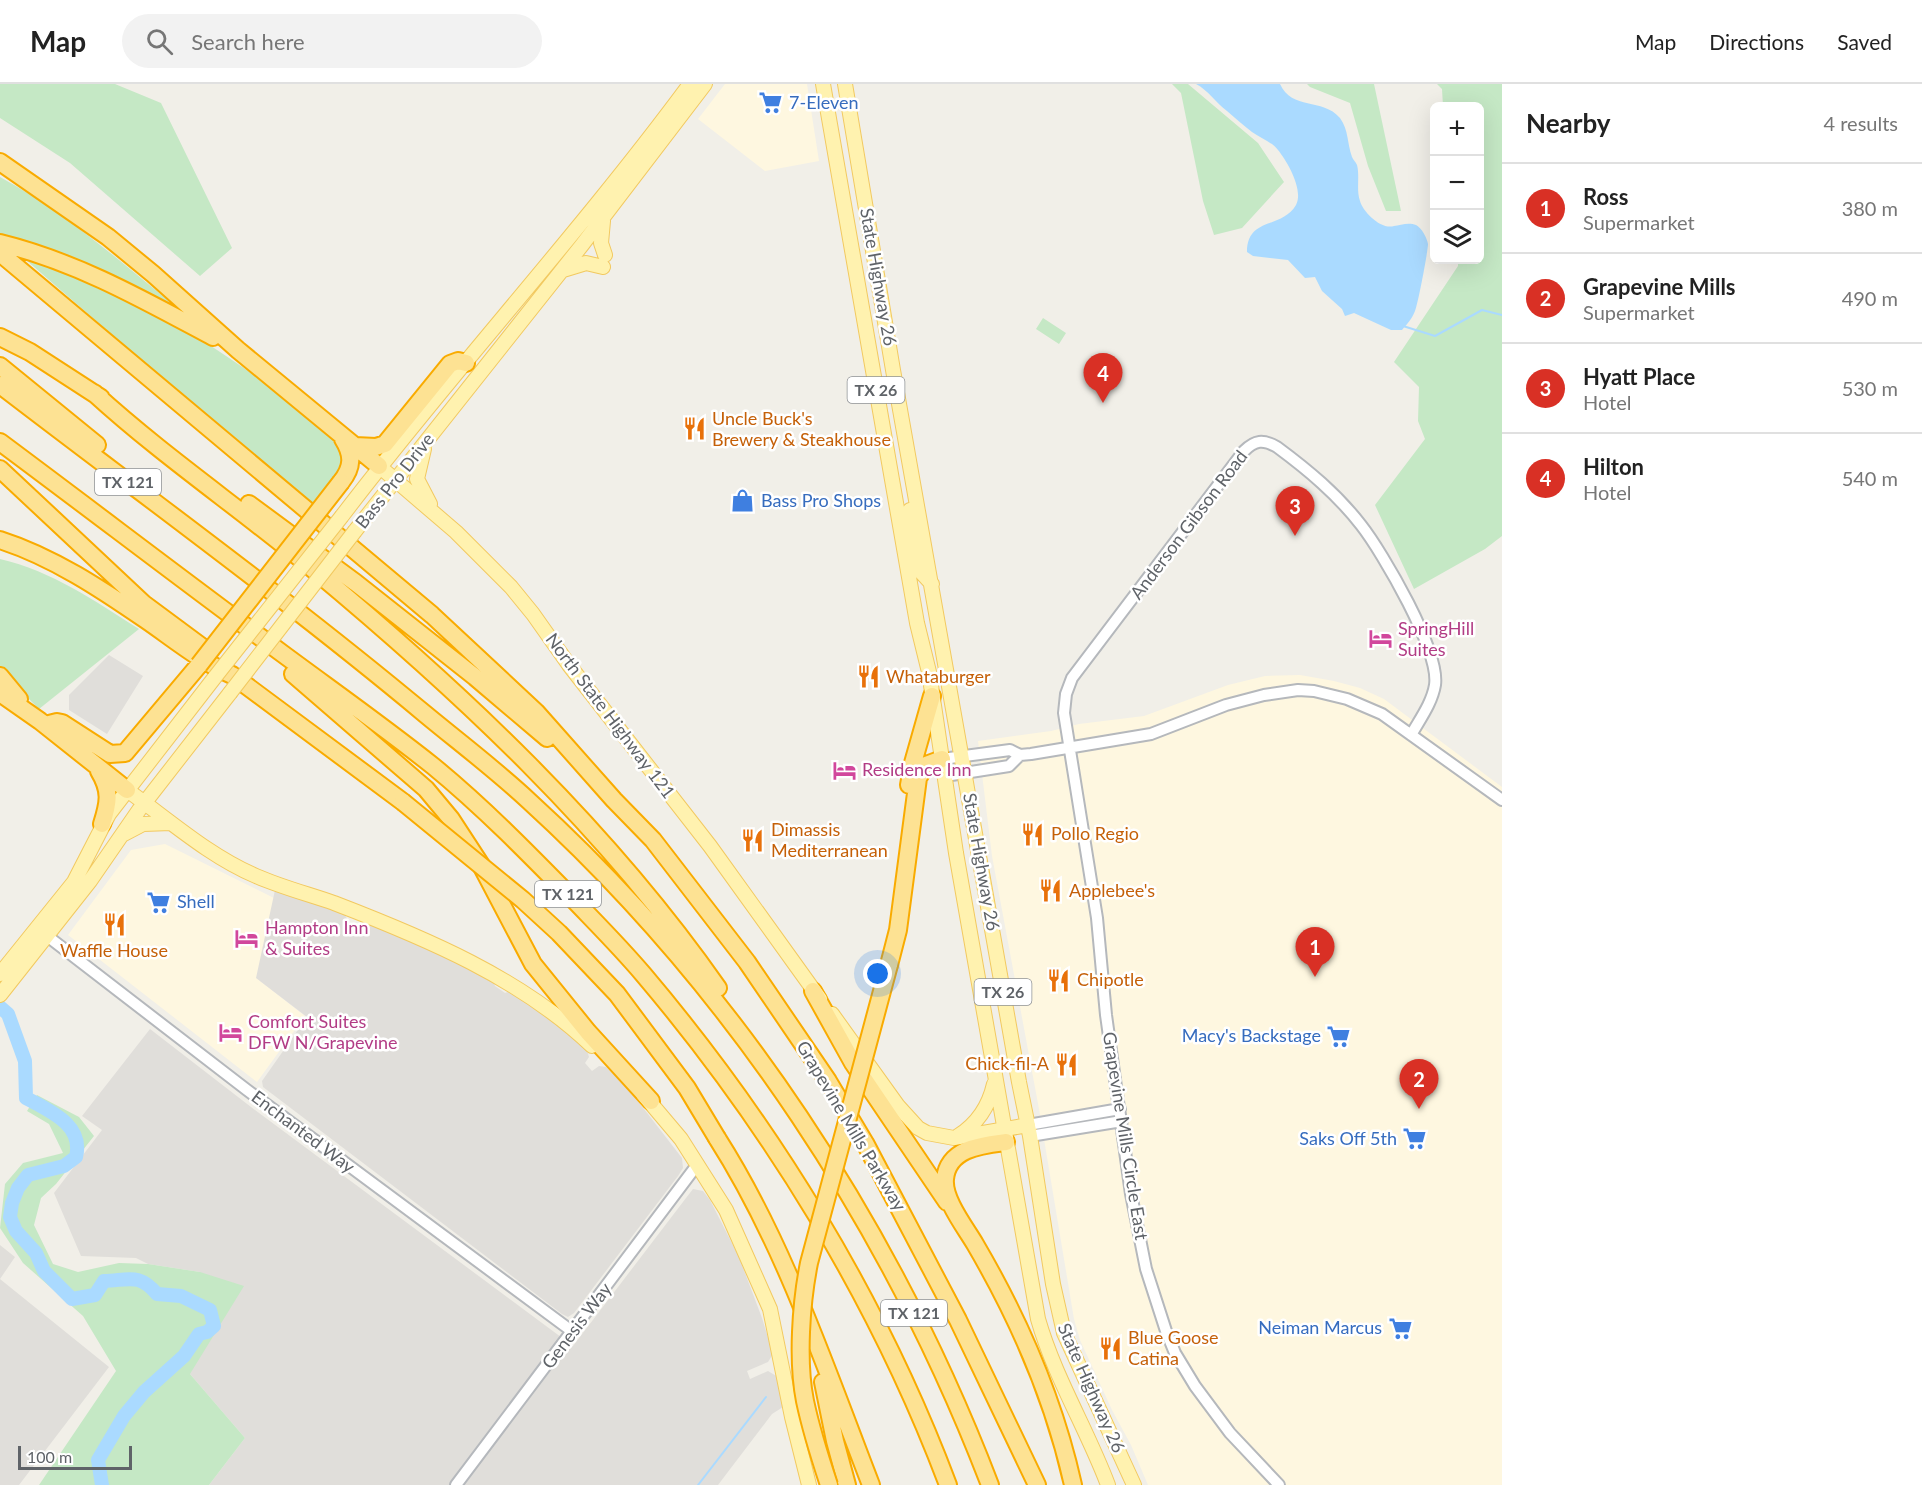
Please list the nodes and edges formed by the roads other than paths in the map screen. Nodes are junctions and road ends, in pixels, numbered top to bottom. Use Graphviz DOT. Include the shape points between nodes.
graph roads {
  1 [pos="690,84"];
  2 [pos="705,84"];
  3 [pos="824,84"];
  4 [pos="845,84"];
  5 [pos="1,164"];
  6 [pos="603,219"];
  7 [pos="869,228"];
  8 [pos="849,232"];
  9 [pos="0,243"];
  10 [pos="0,253"];
  11 [pos="563,270"];
  12 [pos="0,337"];
  13 [pos="238,350"];
  14 [pos="466,363"];
  15 [pos="0,366"];
  16 [pos="0,385"];
  17 [pos="340,433"];
  18 [pos="427,440"];
  19 [pos="0,442"];
  20 [pos="355,446"];
  21 [pos="888,450"];
  22 [pos="379,466"];
  23 [pos="0,469"];
  24 [pos="396,480"];
  25 [pos="225,492"];
  26 [pos="440,518"];
  27 [pos="0,540"];
  28 [pos="255,579"];
  29 [pos="932,584"];
  30 [pos="913,597"];
  31 [pos="278,651"];
  32 [pos="947,667"];
  33 [pos="0,676"];
  34 [pos="224,676"];
  35 [pos="0,693"];
  36 [pos="932,696"];
  37 [pos="43,723"];
  38 [pos="1411,735"];
  39 [pos="1069,748"];
  40 [pos="1020,755"];
  41 [pos="962,756"];
  42 [pos="942,759"];
  43 [pos="95,765"];
  44 [pos="965,773"];
  45 [pos="945,776"];
  46 [pos="127,790"];
  47 [pos="614,800"];
  48 [pos="1502,800"];
  49 [pos="145,802"];
  50 [pos="172,823"];
  51 [pos="102,824"];
  52 [pos="122,835"];
  53 [pos="908,849"];
  54 [pos="42,932"];
  55 [pos="3,985"];
  56 [pos="813,991"];
  57 [pos="757,1056"];
  58 [pos="995,1081"];
  59 [pos="651,1101"];
  60 [pos="1120,1109"];
  61 [pos="1122,1121"];
  62 [pos="1029,1130"];
  63 [pos="1005,1136"];
  64 [pos="954,1138"];
  65 [pos="697,1165"];
  66 [pos="956,1212"];
  67 [pos="573,1332"];
  68 [pos="813,1337"];
  69 [pos="456,1485"];
  70 [pos="809,1485"];
  71 [pos="829,1485"];
  72 [pos="847,1485"];
  73 [pos="871,1485"];
  74 [pos="948,1485"];
  75 [pos="990,1485"];
  76 [pos="1037,1485"];
  77 [pos="1073,1485"];
  78 [pos="1108,1485"];
  79 [pos="1134,1485"];
  80 [pos="1279,1485"];
  1 -- 14 [label="main road, Bass Pro Drive"];
  2 -- 6 [label="main road, Bass Pro Drive"];
  3 -- 8 [label="main road, State Highway 26 / TX 26"];
  4 -- 7 [label="main road, State Highway 26 / TX 26"];
  5 -- 13 [label="highway" via="108,237"];
  6 -- 11 [label="main road, Bass Pro Drive"];
  6 -- 11 [label="main road" via="604,261"];
  7 -- 8 [label="main road"];
  7 -- 29 [label="main road, State Highway 26 / TX 26"];
  8 -- 21 [label="main road, State Highway 26 / TX 26"];
  9 -- 13 [label="highway" via="61,261"];
  10 -- 47 [label="highway" via="432,615 536,712"];
  11 -- 18 [label="main road, Bass Pro Drive"];
  12 -- 25 [label="highway" via="93,393"];
  13 -- 17 [label="highway"];
  14 -- 20 [label="highway" via="450,364 387,442 376,447"];
  14 -- 22 [label="main road, Bass Pro Drive"];
  15 -- 28 [label="highway" via="230,549"];
  16 -- 28 [label="highway, TX 121"];
  17 -- 20 [label="highway"];
  17 -- 37 [label="highway, bridge" via="349,448 350,469 200,665 125,753 111,754 62,723"];
  18 -- 24 [label="main road, Bass Pro Drive"];
  18 -- 26 [label="main road" via="417,479"];
  19 -- 31 [label="highway, TX 121"];
  20 -- 22 [label="highway"];
  21 -- 29 [label="main road" via="904,477 919,570"];
  21 -- 30 [label="main road, State Highway 26 / TX 26"];
  22 -- 24 [label="main road, North State Highway 121"];
  22 -- 34 [label="main road, Bass Pro Drive, bridge"];
  23 -- 34 [label="highway" via="144,604 216,657"];
  24 -- 26 [label="main road, North State Highway 121"];
  24 -- 49 [label="main road, Bass Pro Drive, bridge"];
  25 -- 47 [label="highway" via="356,583 475,677"];
  25 -- 57 [label="highway" via="410,651 553,789 625,869 700,962 738,1017"];
  26 -- 56 [label="main road, North State Highway 121" via="503,578 533,614 710,846"];
  27 -- 34 [label="highway" via="64,568"];
  28 -- 57 [label="highway, TX 121" via="347,649 528,799 650,924"];
  29 -- 32 [label="main road, State Highway 26 / TX 26"];
  30 -- 32 [label="main road" via="926,600 939,652"];
  30 -- 36 [label="main road, State Highway 26 / TX 26"];
  31 -- 59 [label="highway" via="291,672 426,789 451,819 481,865 533,964"];
  31 -- 74 [label="highway, TX 121" via="432,766 520,845 628,957 692,1034 802,1191 849,1272 914,1402"];
  32 -- 41 [label="main road, State Highway 26 / TX 26"];
  33 -- 37 [label="highway"];
  34 -- 46 [label="main road, Bass Pro Drive"];
  34 -- 68 [label="highway, bridge" via="403,802 523,900 617,994 687,1088 738,1170 771,1235"];
  35 -- 37 [label="highway"];
  36 -- 42 [label="main road, State Highway 26 / TX 26"];
  36 -- 53 [label="highway" via="910,775"];
  37 -- 43 [label="highway"];
  38 -- 39 [label="street" via="1364,705 1298,690 1264,694 1226,705 1151,734"];
  38 -- 39 [label="street, Anderson Gibson Road" via="1430,702 1435,684 1433,662 1412,611 1361,525 1323,483 1277,447 1260,441 1244,452 1072,678 1064,714"];
  38 -- 48 [label="street"];
  39 -- 40 [label="street"];
  39 -- 60 [label="street, Grapevine Mills Circle East" via="1097,918"];
  40 -- 41 [label="street" via="1010,750"];
  40 -- 44 [label="street" via="1009,766"];
  41 -- 42 [label="street"];
  41 -- 44 [label="main road, State Highway 26 / TX 26"];
  42 -- 45 [label="main road, State Highway 26 / TX 26"];
  42 -- 53 [label="highway" via="926,765 918,778"];
  43 -- 46 [label="highway"];
  43 -- 51 [label="highway" via="108,790"];
  44 -- 45 [label="street"];
  44 -- 62 [label="main road, State Highway 26 / TX 26"];
  45 -- 58 [label="main road, State Highway 26 / TX 26"];
  46 -- 49 [label="main road"];
  46 -- 51 [label="main road, Bass Pro Drive"];
  47 -- 76 [label="highway, Grapevine Mills Parkway" via="653,840 747,962 828,1081 910,1226"];
  49 -- 50 [label="main road"];
  49 -- 52 [label="main road, Bass Pro Drive"];
  50 -- 52 [label="main road" via="143,824"];
  50 -- 59 [label="main road" via="206,848 256,876 452,951 510,984 568,1025"];
  51 -- 54 [label="main road, Bass Pro Drive" via="74,882"];
  52 -- 54 [label="main road, Bass Pro Drive" via="90,881"];
  53 -- 71 [label="highway, bridge" via="898,930 809,1263 803,1300 801,1351 805,1399"];
  54 -- 55 [label="main road"];
  54 -- 67 [label="street, Enchanted Way"];
  56 -- 64 [label="main road, North State Highway 121" via="908,1118 927,1133"];
  56 -- 66 [label="highway" via="853,1063"];
  57 -- 75 [label="highway, TX 121" via="851,1196 887,1259 954,1396"];
  58 -- 63 [label="main road, State Highway 26 / TX 26"];
  58 -- 64 [label="main road" via="991,1099 980,1116"];
  59 -- 65 [label="main road"];
  60 -- 61 [label="street, Grapevine Mills Circle East"];
  60 -- 62 [label="street"];
  61 -- 62 [label="street"];
  61 -- 80 [label="street, Grapevine Mills Circle East" via="1146,1269 1166,1331 1211,1409"];
  62 -- 63 [label="main road"];
  62 -- 79 [label="main road, State Highway 26 / TX 26" via="1064,1333"];
  63 -- 64 [label="main road"];
  63 -- 66 [label="highway" via="969,1149 953,1160 946,1172 945,1186"];
  63 -- 78 [label="main road, State Highway 26 / TX 26" via="1038,1319 1063,1387"];
  65 -- 67 [label="street, Genesis Way"];
  65 -- 70 [label="main road" via="726,1210 770,1310"];
  66 -- 77 [label="highway" via="1004,1297 1033,1359 1059,1428"];
  67 -- 69 [label="street, Genesis Way"];
  68 -- 72 [label="highway"];
  68 -- 73 [label="highway"];
}
